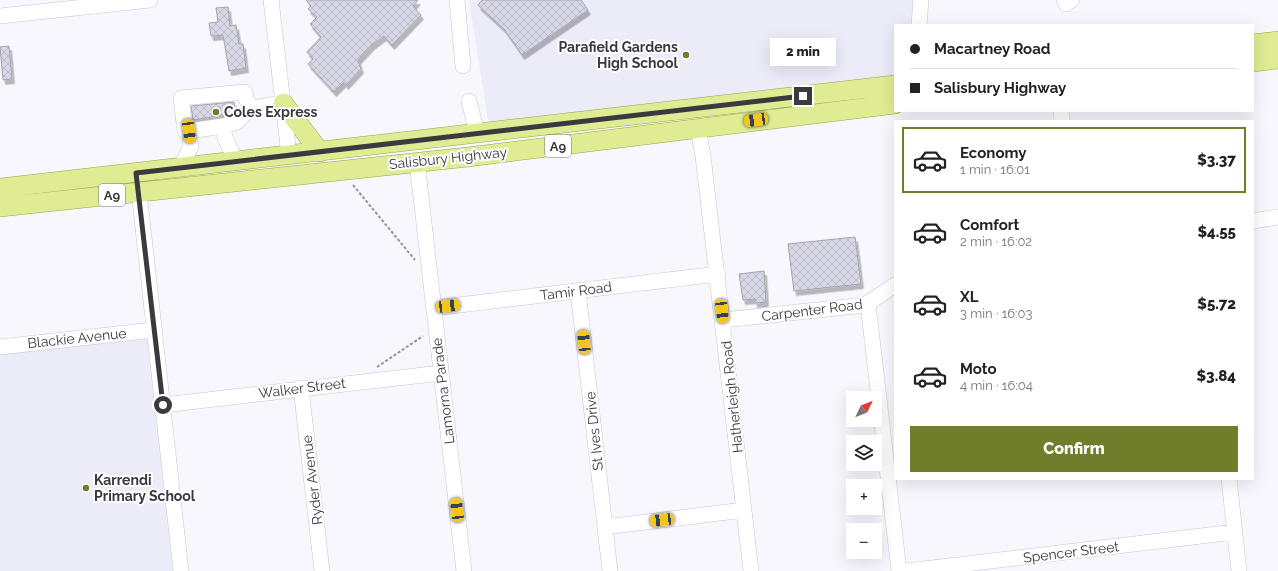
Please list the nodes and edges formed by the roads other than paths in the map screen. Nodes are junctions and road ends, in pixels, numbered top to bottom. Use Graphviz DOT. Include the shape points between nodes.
graph roads {
  1 [pos="150,0"];
  2 [pos="271,0"];
  3 [pos="457,0"];
  4 [pos="921,0"];
  5 [pos="1064,0"];
  6 [pos="1072,0"];
  7 [pos="0,16"];
  8 [pos="919,24"];
  9 [pos="1278,41"];
  10 [pos="1254,44"];
  11 [pos="1278,59"];
  12 [pos="1254,62"];
  13 [pos="464,66"];
  14 [pos="894,85"];
  15 [pos="469,101"];
  16 [pos="283,103"];
  17 [pos="894,104"];
  18 [pos="251,108"];
  19 [pos="695,108"];
  20 [pos="698,128"];
  21 [pos="189,131"];
  22 [pos="224,132"];
  23 [pos="477,133"];
  24 [pos="288,150"];
  25 [pos="320,152"];
  26 [pos="229,160"];
  27 [pos="417,162"];
  28 [pos="181,167"];
  29 [pos="136,173"];
  30 [pos="291,175"];
  31 [pos="0,188"];
  32 [pos="139,192"];
  33 [pos="0,207"];
  34 [pos="1278,217"];
  35 [pos="1254,221"];
  36 [pos="718,274"];
  37 [pos="894,286"];
  38 [pos="578,290"];
  39 [pos="868,304"];
  40 [pos="434,308"];
  41 [pos="723,320"];
  42 [pos="153,330"];
  43 [pos="0,347"];
  44 [pos="441,373"];
  45 [pos="301,388"];
  46 [pos="163,405"];
  47 [pos="888,420"];
  48 [pos="1229,480"];
  49 [pos="744,510"];
  50 [pos="605,527"];
  51 [pos="1235,532"];
  52 [pos="181,571"];
  53 [pos="322,571"];
  54 [pos="464,571"];
  55 [pos="610,571"];
  56 [pos="751,571"];
  57 [pos="899,571"];
  58 [pos="907,571"];
  59 [pos="1239,571"];
  1 -- 7 [label="street"];
  2 -- 16 [label="street"];
  3 -- 13 [label="street"];
  4 -- 8 [label="street"];
  5 -- 6 [label="street" via="1066,4"];
  9 -- 10 [label="main road"];
  11 -- 12 [label="main road"];
  14 -- 19 [label="main road, Salisbury Highway / A9"];
  15 -- 23 [label="street"];
  16 -- 18 [label="street"];
  16 -- 24 [label="street"];
  16 -- 25 [label="main road"];
  17 -- 20 [label="main road, Salisbury Highway / A9"];
  18 -- 21 [label="street" via="246,100 246,92 182,98 185,131"];
  18 -- 22 [label="street"];
  19 -- 20 [label="main road"];
  19 -- 23 [label="main road, Salisbury Highway / A9"];
  20 -- 27 [label="main road, Salisbury Highway / A9"];
  20 -- 36 [label="street, Hatherleigh Road"];
  21 -- 22 [label="street"];
  21 -- 28 [label="street" via="191,146"];
  22 -- 26 [label="street"];
  23 -- 25 [label="main road, Salisbury Highway / A9"];
  24 -- 25 [label="main road, Salisbury Highway / A9"];
  24 -- 26 [label="main road, Salisbury Highway / A9"];
  24 -- 30 [label="main road"];
  26 -- 28 [label="main road, Salisbury Highway / A9"];
  27 -- 30 [label="main road, Salisbury Highway / A9"];
  27 -- 40 [label="street, Lamorna Parade"];
  28 -- 29 [label="main road, Salisbury Highway / A9"];
  29 -- 31 [label="main road, Salisbury Highway / A9"];
  29 -- 32 [label="main road"];
  30 -- 32 [label="main road, Salisbury Highway / A9"];
  32 -- 33 [label="main road, Salisbury Highway / A9"];
  32 -- 42 [label="street"];
  34 -- 35 [label="street"];
  36 -- 38 [label="street, Tamir Road"];
  36 -- 41 [label="street, Hatherleigh Road"];
  37 -- 39 [label="street, Carpenter Road"];
  38 -- 40 [label="street, Tamir Road"];
  38 -- 50 [label="street, St Ives Drive"];
  39 -- 41 [label="street, Carpenter Road"];
  39 -- 47 [label="street"];
  40 -- 44 [label="street, Lamorna Parade"];
  41 -- 49 [label="street, Hatherleigh Road"];
  42 -- 43 [label="street, Blackie Avenue"];
  42 -- 46 [label="street"];
  44 -- 45 [label="street, Walker Street"];
  44 -- 54 [label="street, Lamorna Parade"];
  45 -- 46 [label="street, Walker Street"];
  45 -- 53 [label="street, Ryder Avenue"];
  46 -- 52 [label="street"];
  47 -- 57 [label="street"];
  48 -- 51 [label="street"];
  49 -- 50 [label="street"];
  49 -- 56 [label="street, Hatherleigh Road"];
  50 -- 55 [label="street, St Ives Drive"];
  51 -- 58 [label="street, Spencer Street"];
  51 -- 59 [label="street"];
}
